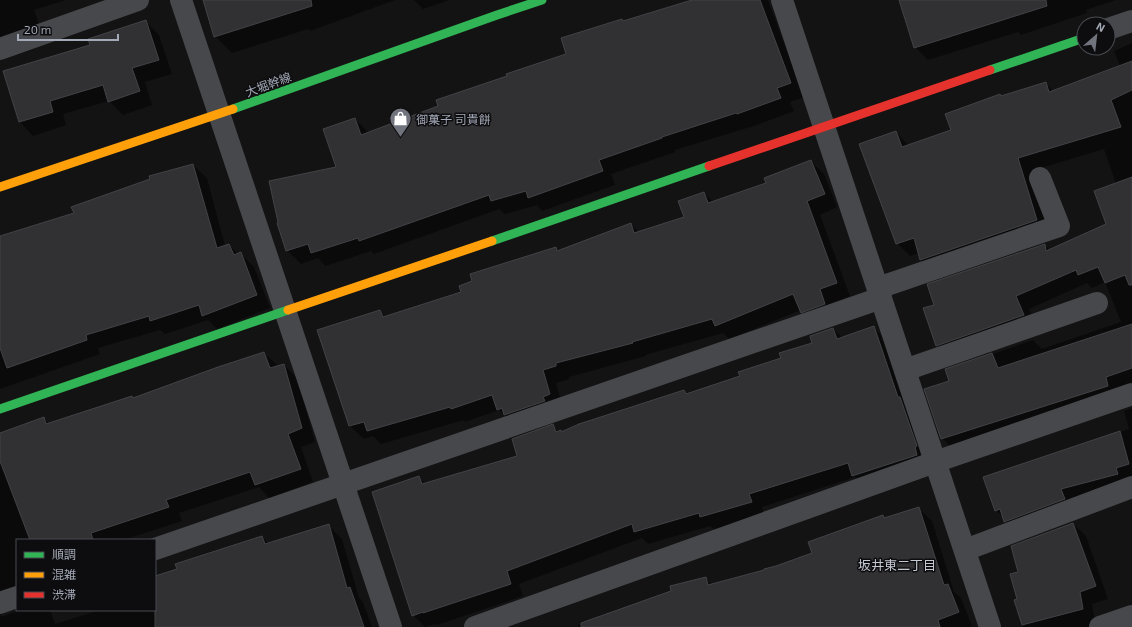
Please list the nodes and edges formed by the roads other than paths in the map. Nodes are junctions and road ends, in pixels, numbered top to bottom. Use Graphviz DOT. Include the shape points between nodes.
graph roads {
  1 [pos="138,0"];
  2 [pos="181,0"];
  3 [pos="542,0"];
  4 [pos="782,0"];
  5 [pos="1132,21"];
  6 [pos="1116,27"];
  7 [pos="1076,41"];
  8 [pos="0,49"];
  9 [pos="219,114"];
  10 [pos="824,127"];
  11 [pos="1040,178"];
  12 [pos="0,187"];
  13 [pos="880,293"];
  14 [pos="1097,303"];
  15 [pos="285,312"];
  16 [pos="905,370"];
  17 [pos="1132,394"];
  18 [pos="0,410"];
  19 [pos="935,462"];
  20 [pos="343,484"];
  21 [pos="1132,487"];
  22 [pos="156,549"];
  23 [pos="965,550"];
  24 [pos="16,597"];
  25 [pos="0,603"];
  26 [pos="1132,616"];
  27 [pos="391,627"];
  28 [pos="475,627"];
  29 [pos="990,627"];
  30 [pos="1100,627"];
  1 -- 8 [label="street"];
  2 -- 9 [label="street"];
  3 -- 9 [label="street, 大堀幹線"];
  4 -- 10 [label="street"];
  5 -- 6 [label="street"];
  7 -- 10 [label="street"];
  9 -- 12 [label="street, 大堀幹線"];
  9 -- 15 [label="street"];
  10 -- 13 [label="street"];
  10 -- 15 [label="street"];
  11 -- 13 [label="street" via="1059,226"];
  13 -- 16 [label="street"];
  13 -- 20 [label="street"];
  14 -- 16 [label="street"];
  15 -- 18 [label="street"];
  15 -- 20 [label="street"];
  16 -- 19 [label="street"];
  17 -- 19 [label="street"];
  19 -- 23 [label="street"];
  19 -- 28 [label="street"];
  20 -- 22 [label="street"];
  20 -- 27 [label="street"];
  21 -- 23 [label="street"];
  23 -- 29 [label="street"];
  24 -- 25 [label="street"];
  26 -- 30 [label="street"];
}
